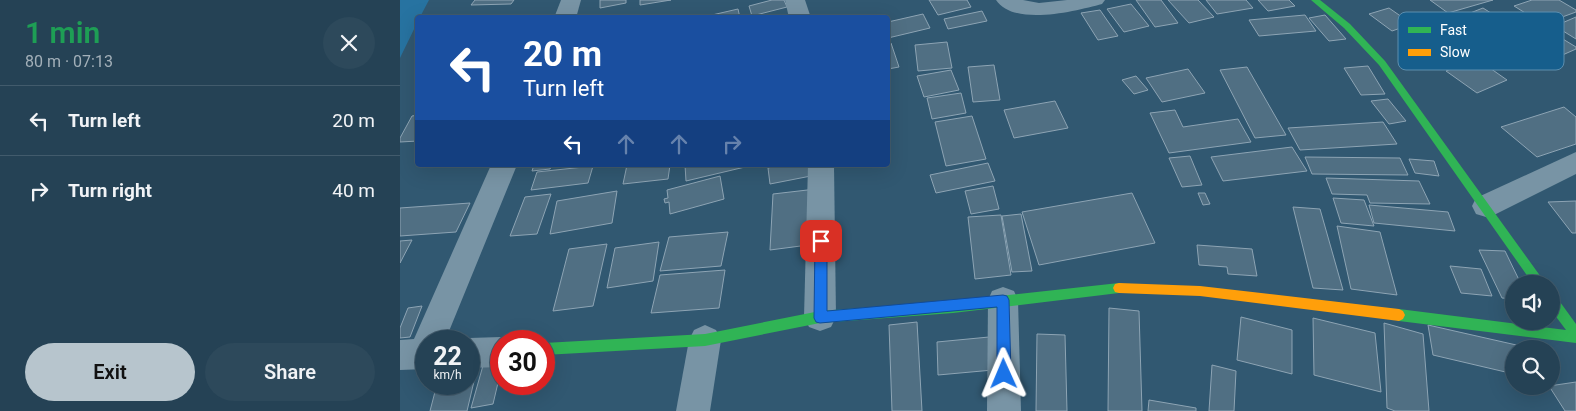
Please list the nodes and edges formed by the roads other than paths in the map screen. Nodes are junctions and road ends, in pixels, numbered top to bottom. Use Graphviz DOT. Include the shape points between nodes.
graph roads {
  1 [pos="571,0"];
  2 [pos="795,0"];
  3 [pos="1006,0"];
  4 [pos="1096,0"];
  5 [pos="1315,0"];
  6 [pos="566,15"];
  7 [pos="799,15"];
  8 [pos="1576,162"];
  9 [pos="503,167"];
  10 [pos="821,167"];
  11 [pos="1486,206"];
  12 [pos="1534,275"];
  13 [pos="1003,300"];
  14 [pos="1560,312"];
  15 [pos="820,318"];
  16 [pos="430,330"];
  17 [pos="1576,336"];
  18 [pos="705,340"];
  19 [pos="555,348"];
  20 [pos="694,411"];
  21 [pos="1004,411"];
  1 -- 6 [label="street"];
  2 -- 7 [label="street"];
  3 -- 4 [label="street" via="1033,10 1057,9"];
  5 -- 11 [label="street" via="1347,26 1382,63"];
  8 -- 11 [label="street"];
  9 -- 16 [label="street"];
  10 -- 15 [label="street"];
  11 -- 12 [label="street"];
  13 -- 15 [label="street"];
  13 -- 17 [label="street" via="1112,288 1200,291"];
  13 -- 21 [label="street"];
  14 -- 17 [label="street"];
  15 -- 18 [label="street"];
  18 -- 19 [label="street"];
  18 -- 20 [label="street"];
}
